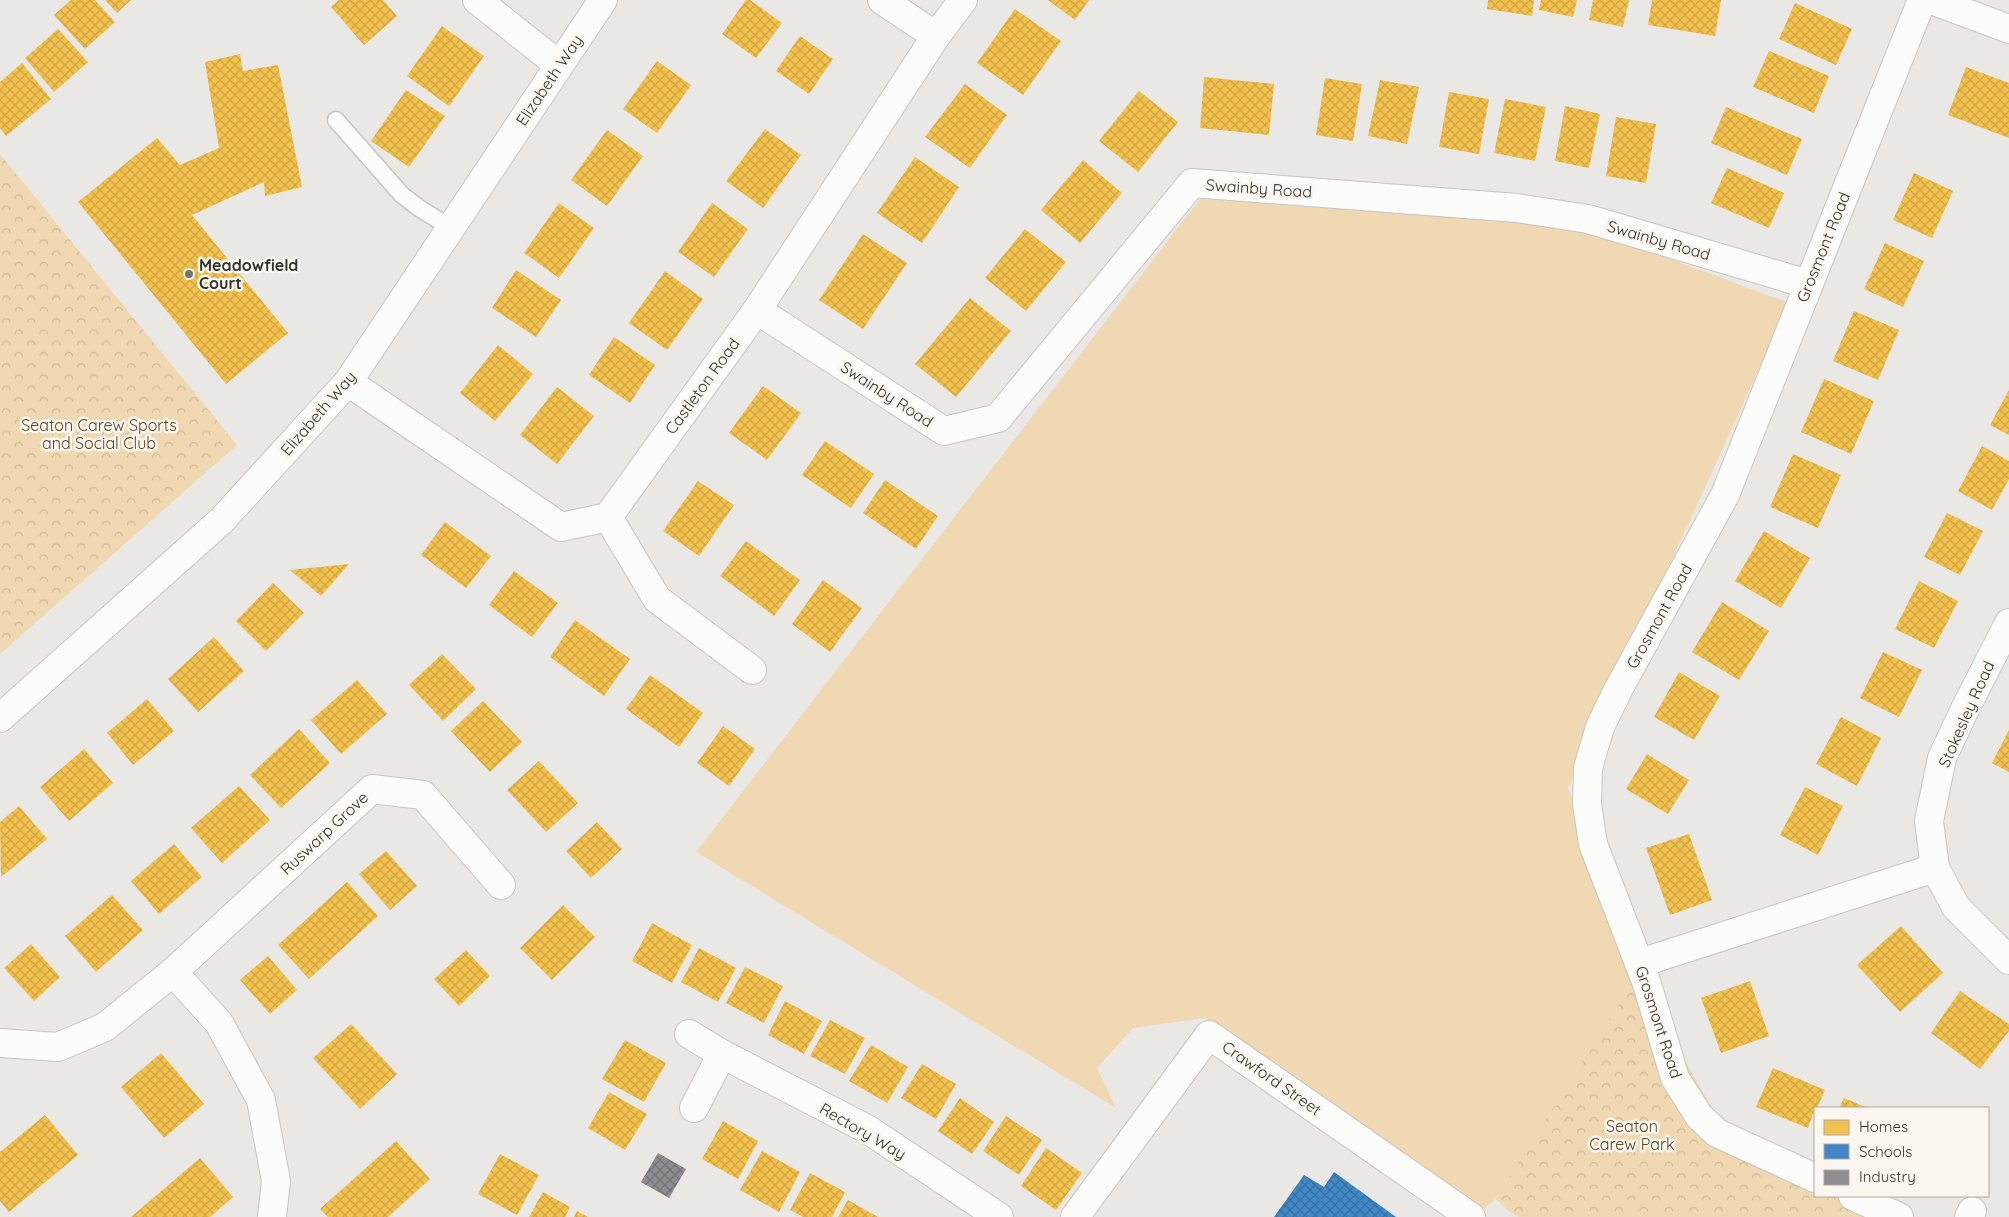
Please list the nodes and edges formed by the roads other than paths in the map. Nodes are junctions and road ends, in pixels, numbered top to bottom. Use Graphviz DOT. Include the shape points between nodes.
graph roads {
  1 [pos="477,0"];
  2 [pos="603,0"];
  3 [pos="882,0"];
  4 [pos="963,0"];
  5 [pos="1922,0"];
  6 [pos="1931,0"];
  7 [pos="2009,29"];
  8 [pos="936,36"];
  9 [pos="559,65"];
  10 [pos="336,120"];
  11 [pos="451,228"];
  12 [pos="1808,284"];
  13 [pos="757,310"];
  14 [pos="348,382"];
  15 [pos="608,517"];
  16 [pos="2009,623"];
  17 [pos="752,670"];
  18 [pos="0,718"];
  19 [pos="1935,868"];
  20 [pos="500,885"];
  21 [pos="2009,960"];
  22 [pos="1640,963"];
  23 [pos="172,972"];
  24 [pos="689,1034"];
  25 [pos="0,1042"];
  26 [pos="722,1054"];
  27 [pos="694,1108"];
  28 [pos="1814,1178"];
  29 [pos="1855,1197"];
  30 [pos="272,1217"];
  31 [pos="999,1217"];
  32 [pos="1076,1217"];
  33 [pos="1471,1217"];
  34 [pos="1899,1217"];
  1 -- 9 [label="street"];
  2 -- 9 [label="street, Elizabeth Way"];
  3 -- 8 [label="street"];
  4 -- 8 [label="street, Castleton Road"];
  5 -- 12 [label="street, Grosmont Road"];
  6 -- 7 [label="street"];
  8 -- 13 [label="street, Castleton Road"];
  9 -- 11 [label="street, Elizabeth Way"];
  10 -- 11 [label="lane" via="402,195"];
  11 -- 14 [label="street, Elizabeth Way"];
  12 -- 13 [label="street, Swainby Road" via="1588,219 1517,208 1192,183 998,418 944,431"];
  12 -- 22 [label="street, Grosmont Road" via="1725,494 1611,704 1600,727 1588,768 1593,844"];
  13 -- 15 [label="street, Castleton Road"];
  14 -- 15 [label="street" via="561,527"];
  14 -- 18 [label="street, Elizabeth Way" via="221,521"];
  15 -- 17 [label="street" via="657,599"];
  16 -- 19 [label="street, Stokesley Road" via="1942,758 1929,821"];
  19 -- 21 [label="street, Stokesley Road" via="1956,907"];
  19 -- 22 [label="street"];
  20 -- 23 [label="street, Ruswarp Grove" via="423,795 372,789"];
  22 -- 28 [label="street, Grosmont Road" via="1674,1078 1699,1116 1717,1133"];
  23 -- 25 [label="street, Ruswarp Grove" via="105,1027 58,1047"];
  23 -- 30 [label="street" via="219,1023 261,1100 276,1181"];
  24 -- 26 [label="street, Rectory Way"];
  26 -- 27 [label="street"];
  26 -- 31 [label="street, Rectory Way" via="867,1129"];
  29 -- 34 [label="street"];
  32 -- 33 [label="street, Crawford Street" via="1209,1035"];
}
